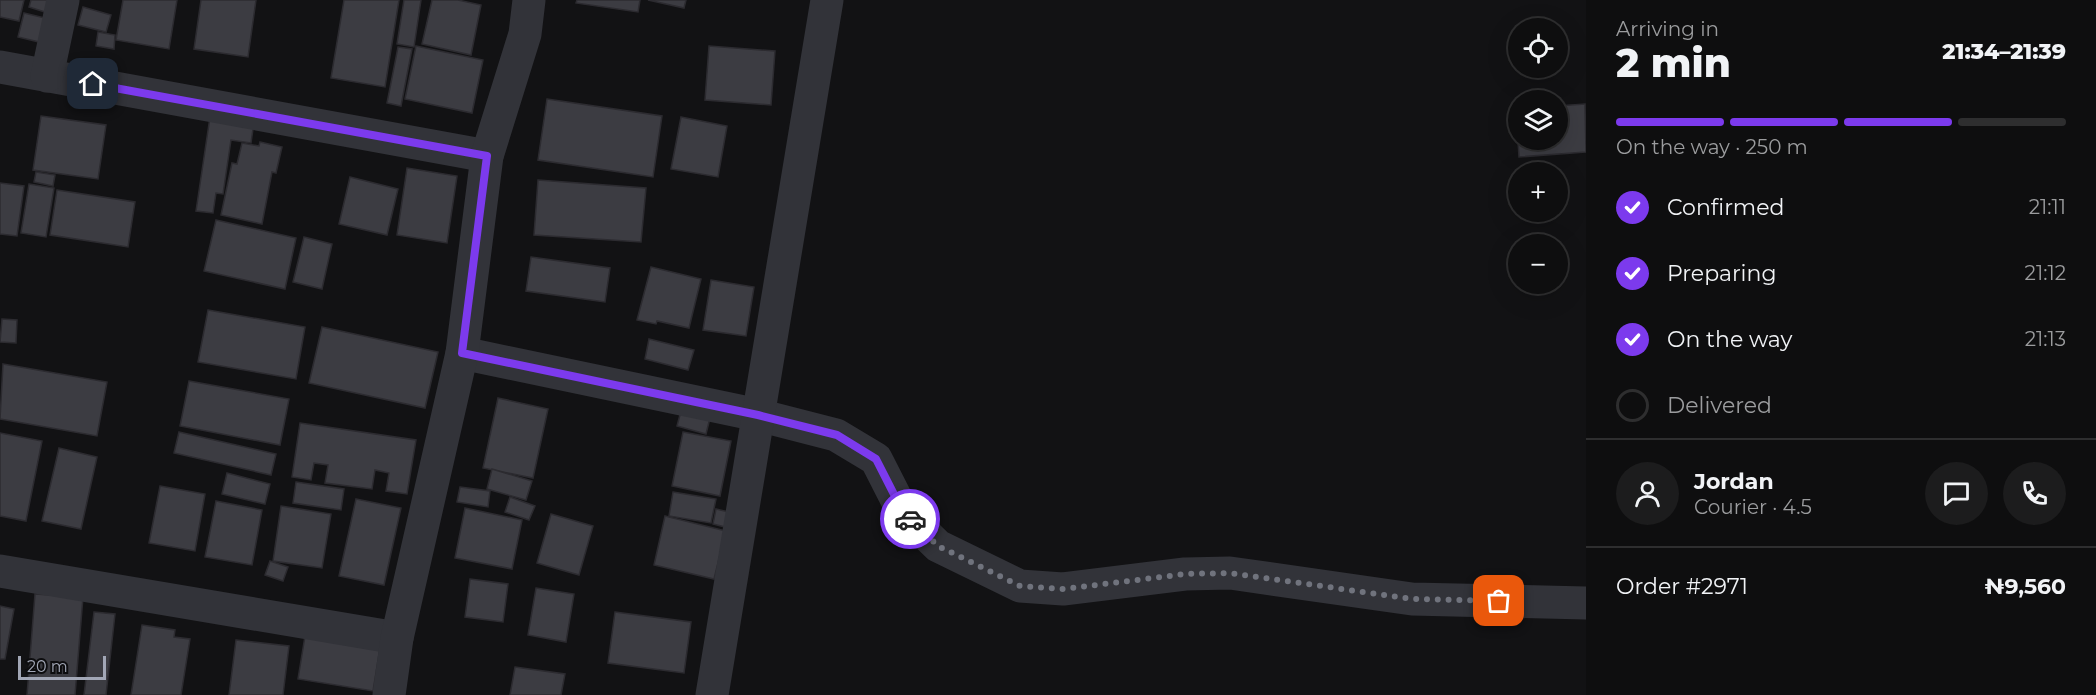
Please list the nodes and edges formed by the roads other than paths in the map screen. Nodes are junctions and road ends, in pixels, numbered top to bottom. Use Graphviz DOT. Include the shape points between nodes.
graph roads {
  1 [pos="63,0"];
  2 [pos="529,0"];
  3 [pos="827,0"];
  4 [pos="0,67"];
  5 [pos="47,76"];
  6 [pos="487,156"];
  7 [pos="462,353"];
  8 [pos="758,415"];
  9 [pos="0,571"];
  10 [pos="1586,603"];
  11 [pos="397,638"];
  12 [pos="389,695"];
  13 [pos="712,695"];
  1 -- 5 [label="street"];
  2 -- 6 [label="street" via="525,34"];
  3 -- 8 [label="street"];
  4 -- 5 [label="street"];
  5 -- 6 [label="street"];
  6 -- 7 [label="street"];
  7 -- 8 [label="street"];
  7 -- 11 [label="street"];
  8 -- 10 [label="street" via="837,435 876,459 903,512 938,546 1020,586 1064,589 1185,574 1230,573 1412,599"];
  8 -- 13 [label="street"];
  9 -- 11 [label="street"];
  11 -- 12 [label="street"];
}
